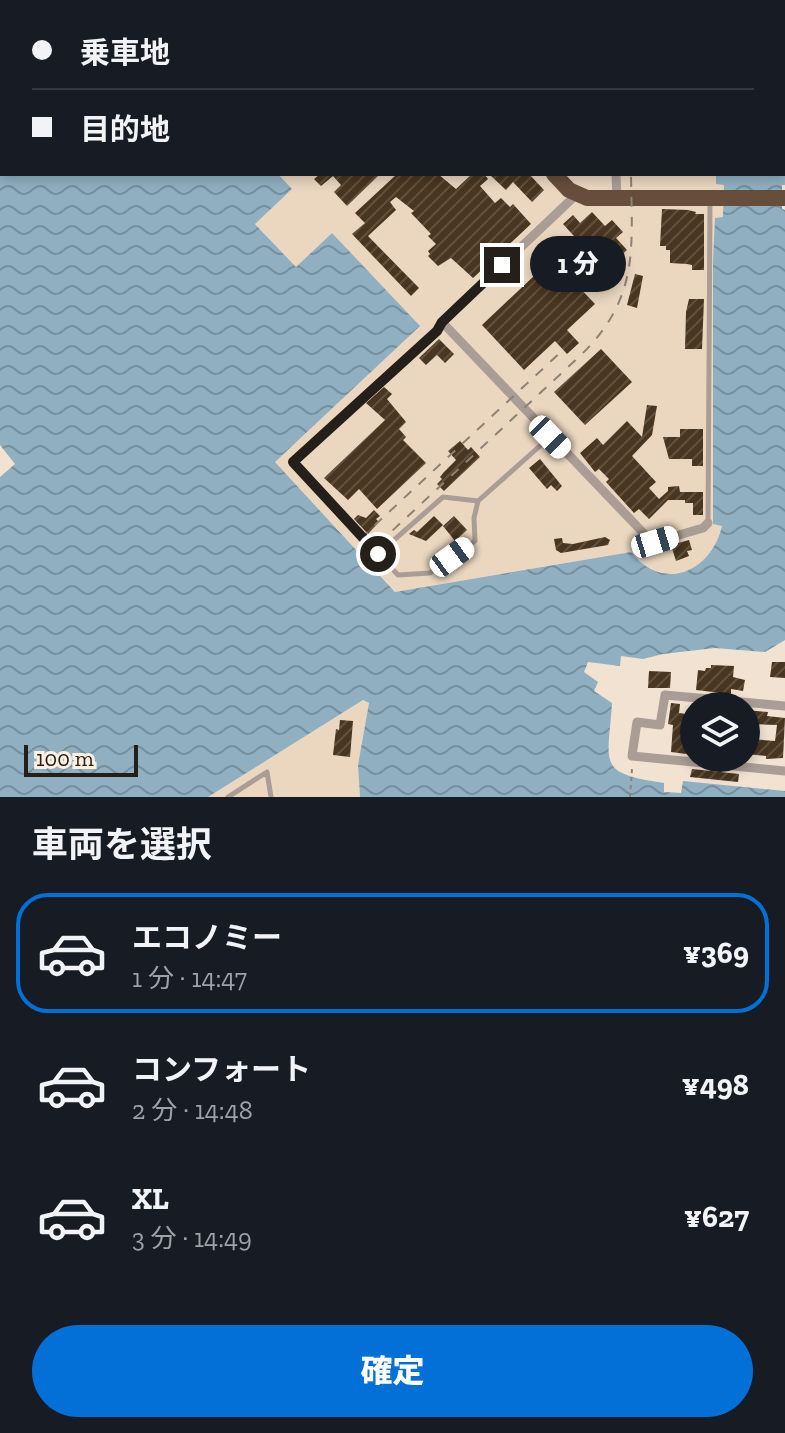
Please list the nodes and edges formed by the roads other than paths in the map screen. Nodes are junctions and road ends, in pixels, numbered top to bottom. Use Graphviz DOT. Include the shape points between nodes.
graph roads {
  1 [pos="556,176"];
  2 [pos="616,176"];
  3 [pos="576,195"];
  4 [pos="718,198"];
  5 [pos="784,198"];
  6 [pos="617,199"];
  7 [pos="442,322"];
  8 [pos="550,437"];
  9 [pos="478,501"];
  10 [pos="708,523"];
  11 [pos="378,554"];
  12 [pos="785,706"];
  13 [pos="785,771"];
  14 [pos="228,797"];
  15 [pos="271,797"];
  1 -- 3 [label="highway"];
  2 -- 6 [label="street"];
  3 -- 6 [label="highway"];
  3 -- 7 [label="street"];
  4 -- 5 [label="highway"];
  4 -- 6 [label="highway"];
  4 -- 10 [label="lane"];
  7 -- 8 [label="street"];
  7 -- 11 [label="lane" via="293,462"];
  8 -- 9 [label="lane"];
  8 -- 10 [label="street" via="651,541"];
  9 -- 11 [label="lane" via="443,497"];
  9 -- 11 [label="lane" via="475,541 430,573 398,575"];
  12 -- 13 [label="street" via="665,695 660,725 637,722 632,756"];
  14 -- 15 [label="lane" via="267,772"];
}
